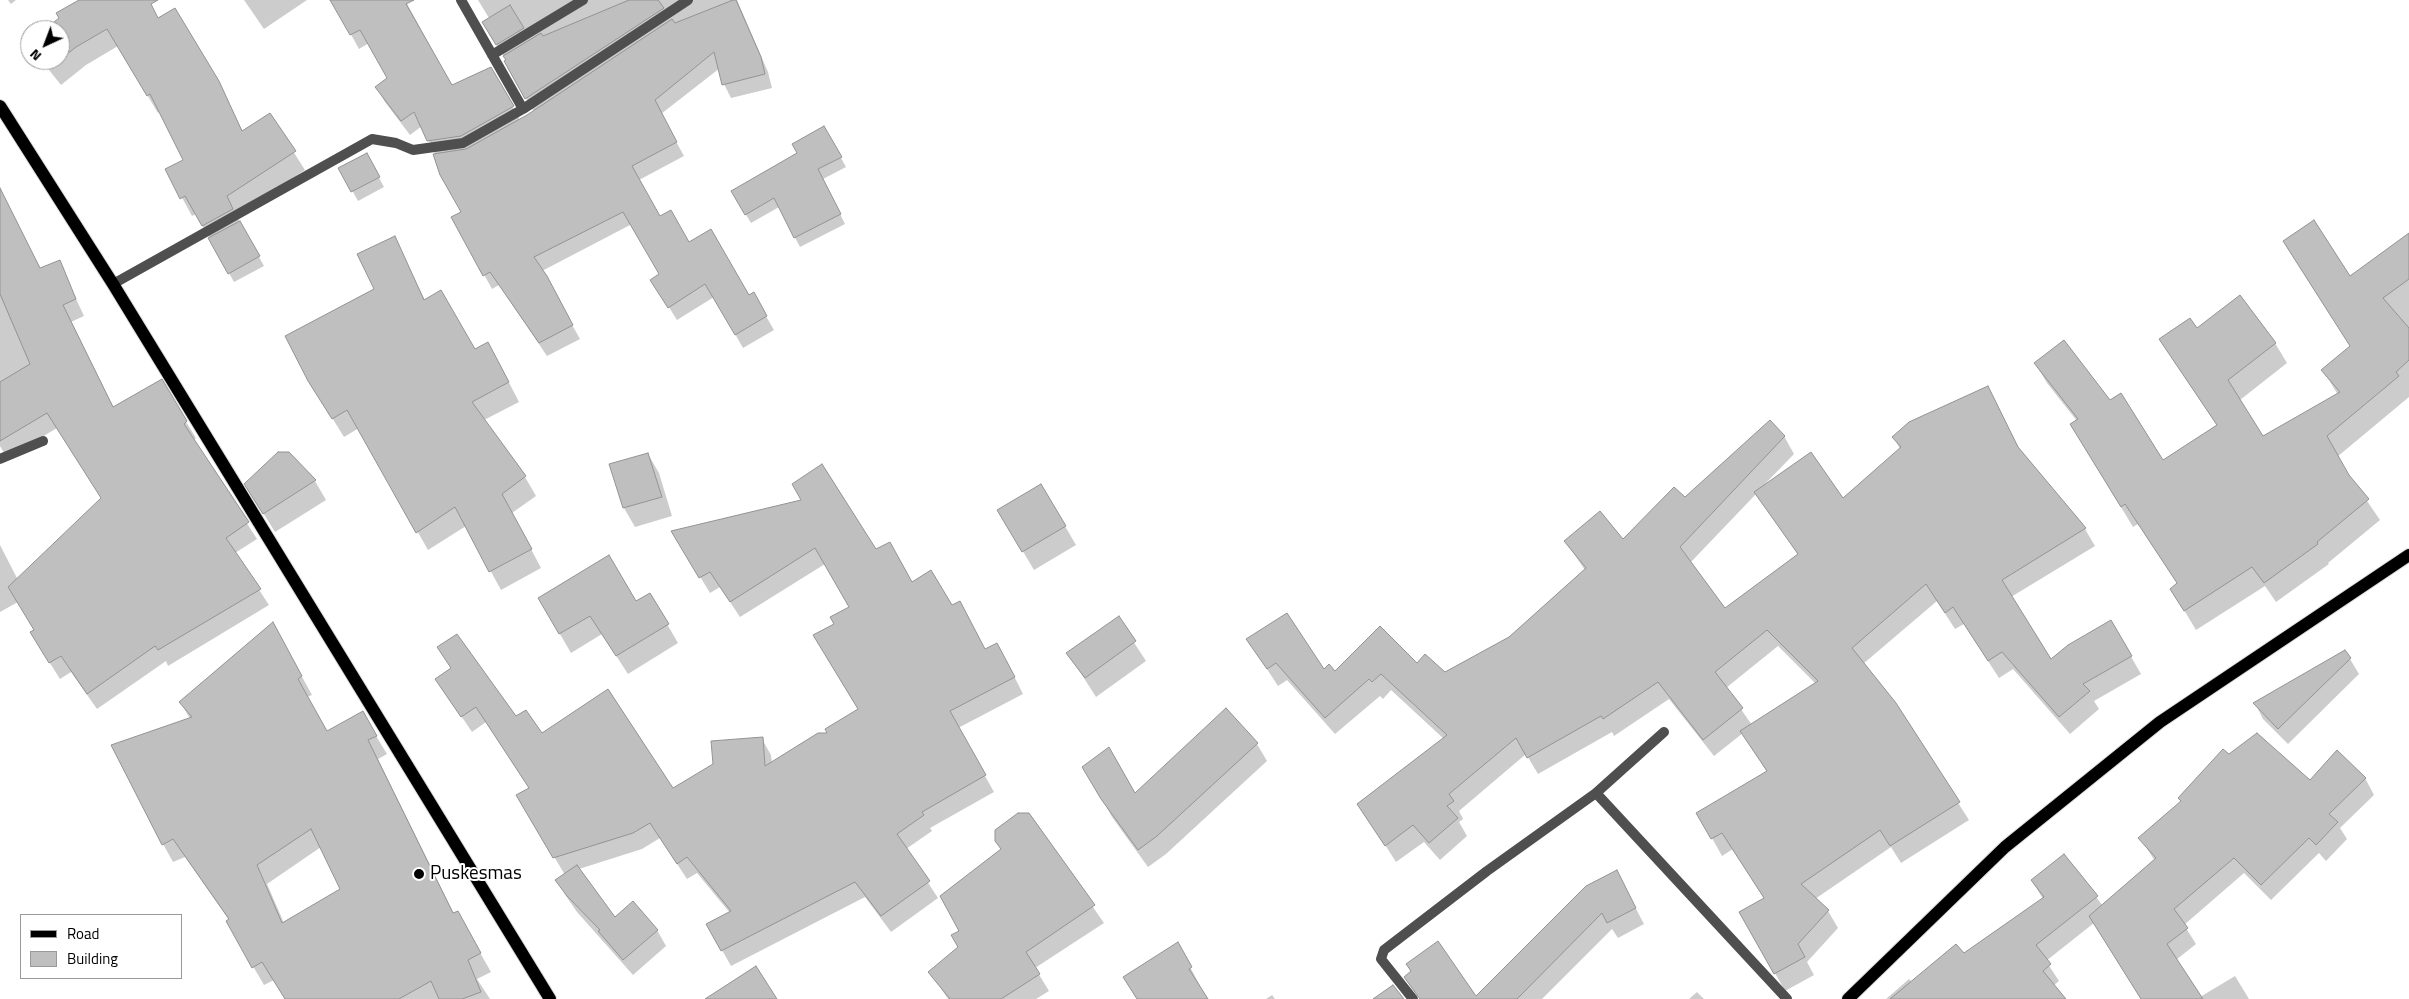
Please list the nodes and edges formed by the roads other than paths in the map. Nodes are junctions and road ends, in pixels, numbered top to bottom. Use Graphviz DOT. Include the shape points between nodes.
graph roads {
  1 [pos="461,0"];
  2 [pos="583,0"];
  3 [pos="688,0"];
  4 [pos="492,55"];
  5 [pos="0,106"];
  6 [pos="523,110"];
  7 [pos="113,284"];
  8 [pos="43,441"];
  9 [pos="0,460"];
  10 [pos="2409,555"];
  11 [pos="1664,732"];
  12 [pos="1596,793"];
  13 [pos="550,999"];
  14 [pos="1413,999"];
  15 [pos="1787,999"];
  16 [pos="1848,999"];
  1 -- 4 [label="street"];
  2 -- 4 [label="street"];
  3 -- 6 [label="street"];
  4 -- 6 [label="street"];
  5 -- 7 [label="main road"];
  6 -- 7 [label="street" via="463,143 413,150 372,139"];
  7 -- 13 [label="main road"];
  8 -- 9 [label="street"];
  10 -- 16 [label="main road" via="2160,722 2005,847"];
  11 -- 12 [label="street"];
  12 -- 14 [label="street" via="1384,950 1382,959"];
  12 -- 15 [label="street"];
}
